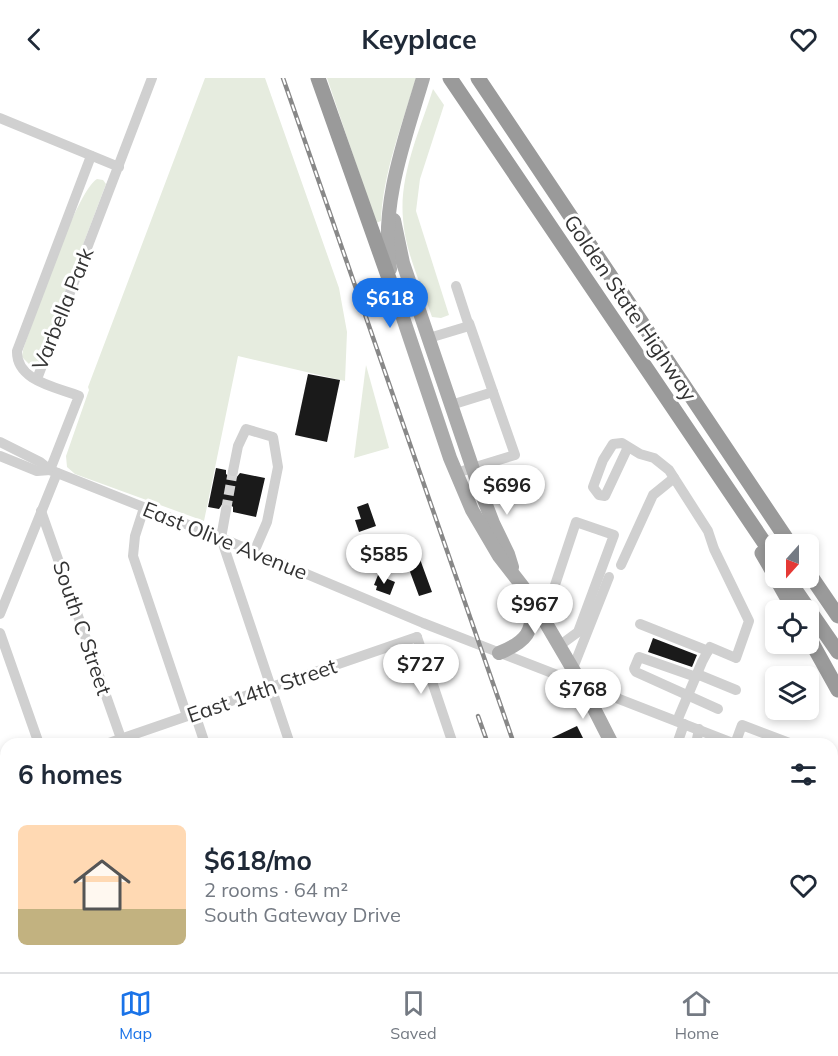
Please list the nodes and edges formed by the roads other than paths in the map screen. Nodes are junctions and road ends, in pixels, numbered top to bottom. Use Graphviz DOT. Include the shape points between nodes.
graph roads {
  1 [pos="152,78"];
  2 [pos="318,78"];
  3 [pos="450,78"];
  4 [pos="478,78"];
  5 [pos="423,79"];
  6 [pos="0,118"];
  7 [pos="91,156"];
  8 [pos="119,167"];
  9 [pos="392,194"];
  10 [pos="456,286"];
  11 [pos="398,304"];
  12 [pos="469,323"];
  13 [pos="429,339"];
  14 [pos="411,344"];
  15 [pos="37,379"];
  16 [pos="493,392"];
  17 [pos="451,405"];
  18 [pos="3,444"];
  19 [pos="628,447"];
  20 [pos="0,457"];
  21 [pos="472,468"];
  22 [pos="233,471"];
  23 [pos="53,472"];
  24 [pos="456,473"];
  25 [pos="744,474"];
  26 [pos="674,478"];
  27 [pos="724,484"];
  28 [pos="144,507"];
  29 [pos="226,510"];
  30 [pos="41,511"];
  31 [pos="783,534"];
  32 [pos="789,534"];
  33 [pos="220,538"];
  34 [pos="765,544"];
  35 [pos="254,552"];
  36 [pos="765,557"];
  37 [pos="621,565"];
  38 [pos="513,572"];
  39 [pos="819,576"];
  40 [pos="609,577"];
  41 [pos="794,588"];
  42 [pos="819,588"];
  43 [pos="838,601"];
  44 [pos="533,602"];
  45 [pos="0,614"];
  46 [pos="838,616"];
  47 [pos="423,623"];
  48 [pos="640,624"];
  49 [pos="0,633"];
  50 [pos="417,637"];
  51 [pos="559,646"];
  52 [pos="708,651"];
  53 [pos="499,652"];
  54 [pos="838,652"];
  55 [pos="818,654"];
  56 [pos="573,668"];
  57 [pos="696,675"];
  58 [pos="581,683"];
  59 [pos="271,687"];
  60 [pos="736,690"];
  61 [pos="838,690"];
  62 [pos="688,696"];
  63 [pos="718,709"];
  64 [pos="191,715"];
  65 [pos="681,722"];
  66 [pos="699,729"];
  67 [pos="37,738"];
  68 [pos="122,738"];
  69 [pos="131,738"];
  70 [pos="202,738"];
  71 [pos="288,738"];
  72 [pos="451,738"];
  73 [pos="609,738"];
  74 [pos="678,738"];
  75 [pos="697,738"];
  76 [pos="721,738"];
  77 [pos="737,738"];
  78 [pos="777,738"];
  1 -- 8 [label="street, Varbella Park"];
  2 -- 11 [label="highway"];
  3 -- 27 [label="highway, Golden State Highway"];
  4 -- 25 [label="highway, Golden State Highway"];
  5 -- 9 [label="main road"];
  6 -- 7 [label="street"];
  7 -- 8 [label="street"];
  7 -- 15 [label="street, Varbella Park" via="17,351 22,370"];
  8 -- 15 [label="street, Varbella Park"];
  9 -- 11 [label="main road" via="387,220 388,255"];
  9 -- 13 [label="main road" via="399,251"];
  10 -- 12 [label="street"];
  11 -- 14 [label="main road"];
  12 -- 13 [label="street"];
  12 -- 16 [label="street"];
  13 -- 14 [label="main road"];
  13 -- 17 [label="main road"];
  14 -- 24 [label="main road"];
  15 -- 23 [label="street" via="79,396"];
  16 -- 17 [label="street"];
  16 -- 21 [label="street" via="515,455"];
  17 -- 21 [label="main road"];
  18 -- 20 [label="street"];
  18 -- 23 [label="street, East Olive Avenue"];
  19 -- 19 [label="street" via="614,444 603,460 593,487 599,495 605,496 609,490"];
  19 -- 26 [label="street" via="654,458"];
  20 -- 23 [label="street, East Olive Avenue" via="37,471"];
  21 -- 24 [label="street"];
  21 -- 38 [label="main road"];
  22 -- 35 [label="street" via="246,429 273,437 278,467 267,522"];
  23 -- 28 [label="street, East Olive Avenue"];
  23 -- 30 [label="street"];
  24 -- 38 [label="main road" via="485,535"];
  25 -- 31 [label="highway, Golden State Highway"];
  25 -- 32 [label="highway"];
  26 -- 37 [label="street" via="653,495"];
  26 -- 52 [label="street" via="708,531 749,621 736,658 710,647"];
  27 -- 34 [label="highway, Golden State Highway"];
  27 -- 36 [label="highway"];
  28 -- 33 [label="street, East Olive Avenue"];
  28 -- 64 [label="street" via="133,555"];
  29 -- 33 [label="street"];
  30 -- 45 [label="street"];
  30 -- 68 [label="street, South C Street"];
  33 -- 35 [label="street, East Olive Avenue"];
  33 -- 59 [label="street"];
  35 -- 47 [label="street, East Olive Avenue"];
  38 -- 44 [label="main road"];
  39 -- 43 [label="highway"];
  40 -- 56 [label="street"];
  41 -- 54 [label="highway"];
  42 -- 46 [label="highway"];
  44 -- 51 [label="main road"];
  44 -- 51 [label="street" via="551,597 576,522 614,535 578,632"];
  44 -- 53 [label="main road" via="525,637 516,646"];
  47 -- 50 [label="street"];
  47 -- 53 [label="street, East Olive Avenue"];
  48 -- 52 [label="street"];
  49 -- 67 [label="street"];
  50 -- 59 [label="street, East 14th Street"];
  50 -- 72 [label="street"];
  51 -- 56 [label="main road"];
  52 -- 57 [label="street"];
  53 -- 58 [label="street, East Olive Avenue"];
  55 -- 61 [label="highway"];
  56 -- 58 [label="main road"];
  57 -- 60 [label="street"];
  57 -- 62 [label="street"];
  57 -- 62 [label="street" via="639,657 635,664 636,672"];
  58 -- 65 [label="street, East Olive Avenue"];
  58 -- 73 [label="main road"];
  59 -- 64 [label="street, East 14th Street"];
  59 -- 71 [label="street"];
  62 -- 63 [label="street"];
  62 -- 65 [label="street"];
  64 -- 69 [label="street, East 14th Street"];
  64 -- 70 [label="street"];
  65 -- 66 [label="street, East Olive Avenue"];
  65 -- 74 [label="street"];
  66 -- 75 [label="street"];
  66 -- 76 [label="street, East Olive Avenue"];
  77 -- 78 [label="street" via="742,724"];
}
